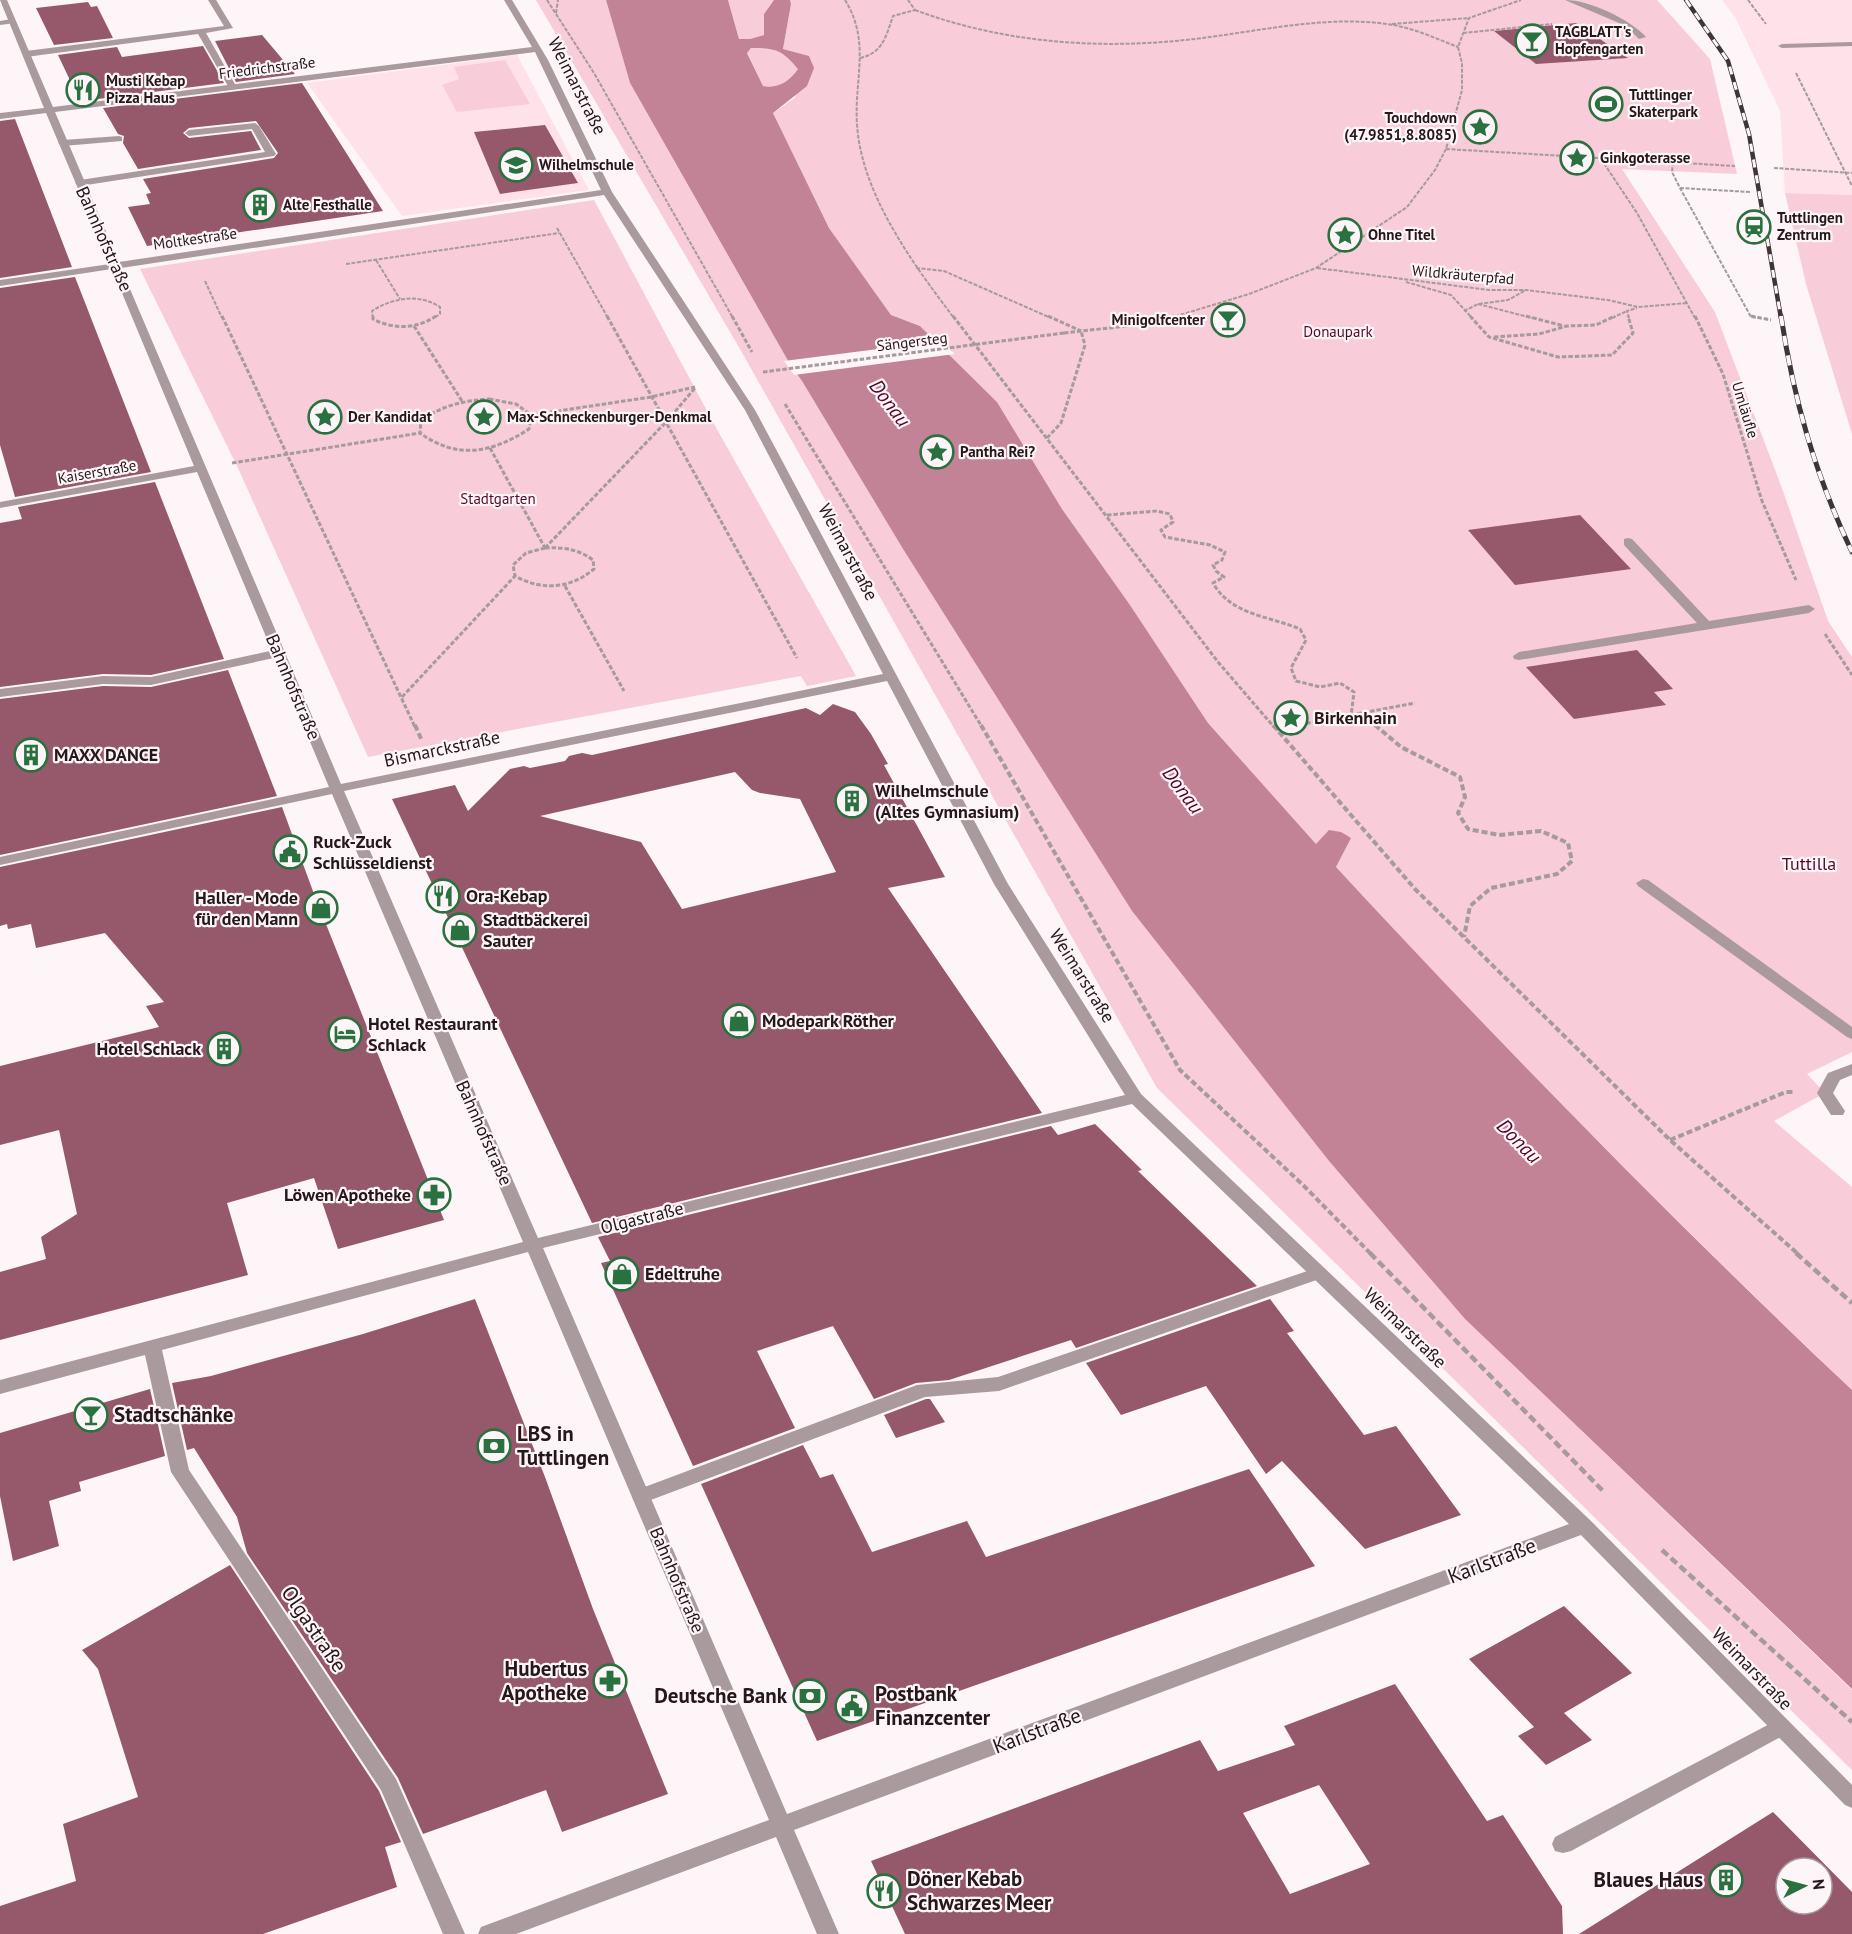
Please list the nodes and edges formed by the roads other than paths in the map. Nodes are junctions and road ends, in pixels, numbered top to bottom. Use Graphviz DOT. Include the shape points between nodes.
graph roads {
  1 [pos="3,0"];
  2 [pos="212,0"];
  3 [pos="508,0"];
  4 [pos="1569,0"];
  5 [pos="12,21"];
  6 [pos="0,22"];
  7 [pos="201,32"];
  8 [pos="1642,38"];
  9 [pos="1852,44"];
  10 [pos="1782,46"];
  11 [pos="538,49"];
  12 [pos="26,54"];
  13 [pos="232,86"];
  14 [pos="49,109"];
  15 [pos="0,116"];
  16 [pos="189,133"];
  17 [pos="119,139"];
  18 [pos="63,143"];
  19 [pos="80,183"];
  20 [pos="607,192"];
  21 [pos="116,265"];
  22 [pos="0,283"];
  23 [pos="200,468"];
  24 [pos="0,505"];
  25 [pos="1628,542"];
  26 [pos="1809,609"];
  27 [pos="1705,624"];
  28 [pos="279,653"];
  29 [pos="1519,656"];
  30 [pos="891,676"];
  31 [pos="0,693"];
  32 [pos="336,789"];
  33 [pos="0,861"];
  34 [pos="1643,883"];
  35 [pos="1852,1034"];
  36 [pos="1852,1069"];
  37 [pos="1135,1098"];
  38 [pos="1837,1112"];
  39 [pos="533,1245"];
  40 [pos="1319,1274"];
  41 [pos="153,1347"];
  42 [pos="0,1387"];
  43 [pos="641,1496"];
  44 [pos="1584,1526"];
  45 [pos="1781,1727"];
  46 [pos="1852,1799"];
  47 [pos="782,1826"];
  48 [pos="1563,1844"];
  49 [pos="454,1934"];
  50 [pos="489,1934"];
  51 [pos="828,1934"];
  1 -- 5 [label="street, Bahnhofstraße"];
  2 -- 7 [label="street" via="229,28"];
  3 -- 11 [label="street, Weimarstraße"];
  4 -- 8 [label="street" via="1629,24"];
  5 -- 6 [label="street"];
  5 -- 12 [label="street, Bahnhofstraße"];
  7 -- 12 [label="street"];
  7 -- 13 [label="street"];
  9 -- 10 [label="street"];
  11 -- 13 [label="street, Friedrichstraße"];
  11 -- 20 [label="street, Weimarstraße"];
  12 -- 14 [label="street, Bahnhofstraße"];
  13 -- 14 [label="street, Friedrichstraße"];
  14 -- 15 [label="street, Friedrichstraße"];
  14 -- 18 [label="street, Bahnhofstraße"];
  16 -- 19 [label="street" via="255,126 271,154"];
  17 -- 18 [label="street"];
  18 -- 19 [label="street, Bahnhofstraße"];
  19 -- 21 [label="street, Bahnhofstraße"];
  20 -- 21 [label="street, Moltkestraße"];
  20 -- 30 [label="street, Weimarstraße" via="750,410"];
  21 -- 22 [label="street, Moltkestraße"];
  21 -- 23 [label="street, Bahnhofstraße"];
  23 -- 24 [label="street, Kaiserstraße"];
  23 -- 28 [label="street, Bahnhofstraße"];
  25 -- 27 [label="street"];
  26 -- 27 [label="street"];
  27 -- 29 [label="street"];
  28 -- 31 [label="street" via="151,681 103,680"];
  28 -- 32 [label="street, Bahnhofstraße"];
  30 -- 32 [label="street, Bismarckstraße"];
  30 -- 37 [label="street, Weimarstraße" via="1001,884"];
  32 -- 33 [label="street, Bismarckstraße"];
  32 -- 39 [label="street, Bahnhofstraße"];
  34 -- 35 [label="street"];
  36 -- 38 [label="street" via="1834,1077 1825,1093"];
  37 -- 39 [label="street, Olgastraße"];
  37 -- 40 [label="street, Weimarstraße"];
  39 -- 41 [label="street, Olgastraße"];
  39 -- 43 [label="street, Bahnhofstraße"];
  40 -- 43 [label="street" via="999,1384 923,1390"];
  40 -- 44 [label="street, Weimarstraße"];
  41 -- 42 [label="street, Olgastraße"];
  41 -- 49 [label="street, Olgastraße" via="180,1472 389,1785"];
  43 -- 47 [label="street, Bahnhofstraße"];
  44 -- 45 [label="street, Weimarstraße"];
  44 -- 47 [label="street, Karlstraße"];
  45 -- 46 [label="street, Weimarstraße"];
  45 -- 48 [label="street"];
  47 -- 50 [label="street, Karlstraße"];
  47 -- 51 [label="street, Bahnhofstraße"];
}
